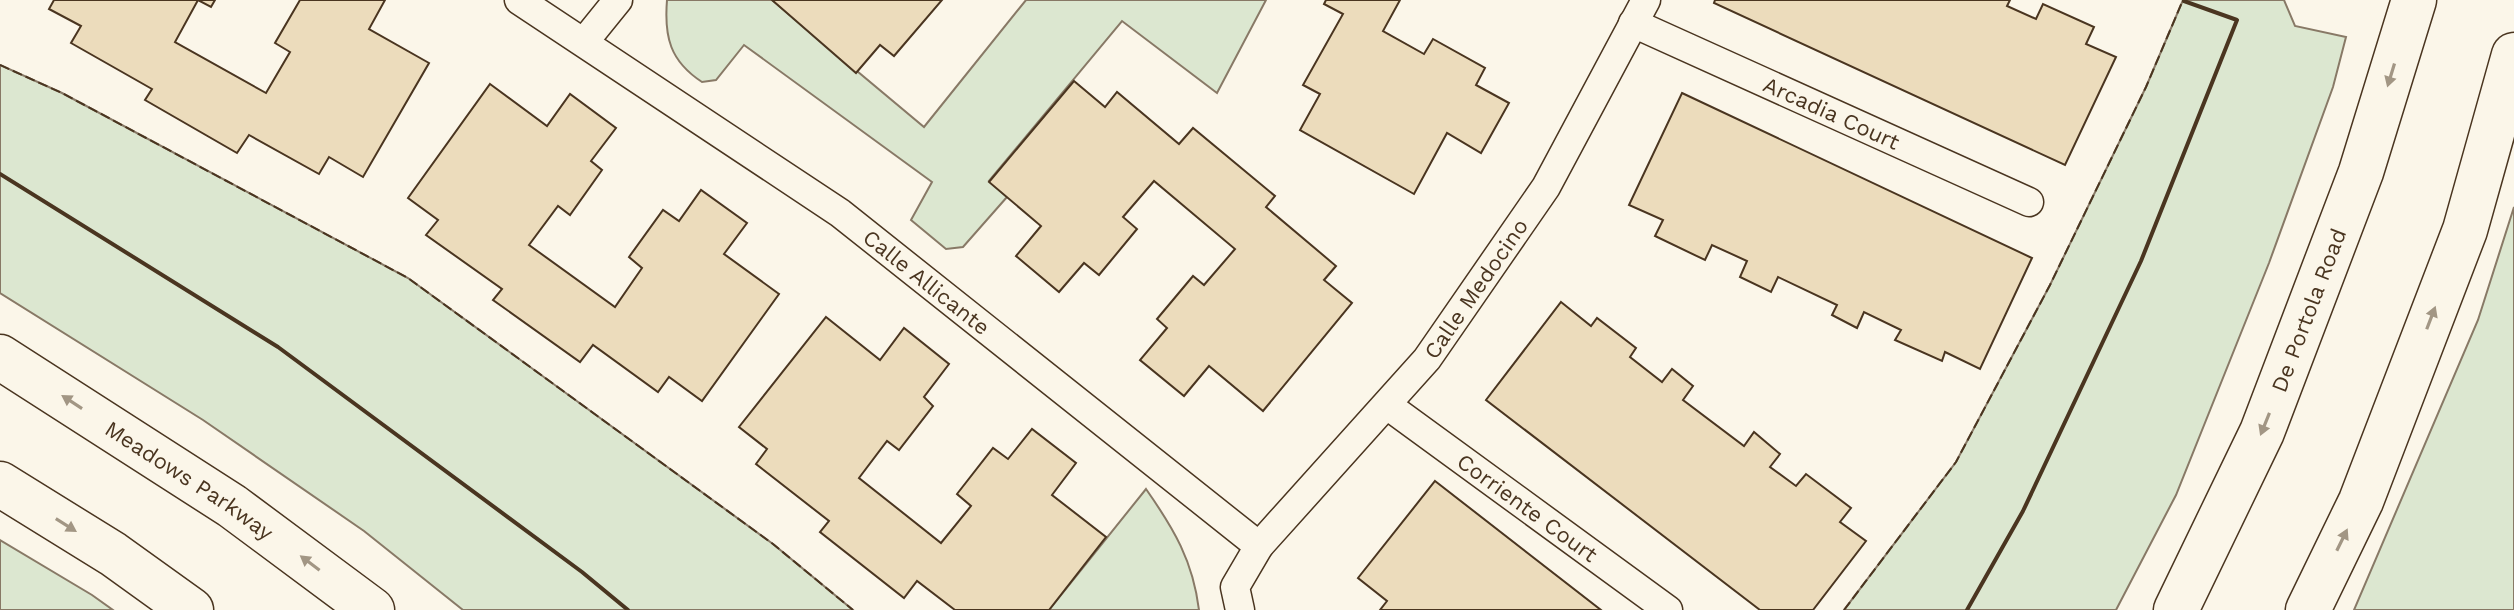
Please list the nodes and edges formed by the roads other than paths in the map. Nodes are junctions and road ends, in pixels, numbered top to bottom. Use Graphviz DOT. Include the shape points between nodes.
graph roads {
  1 [pos="519,0"];
  2 [pos="618,0"];
  3 [pos="2414,0"];
  4 [pos="1640,12"];
  5 [pos="584,42"];
  6 [pos="2514,55"];
  7 [pos="2029,202"];
  8 [pos="0,357"];
  9 [pos="1387,405"];
  10 [pos="0,484"];
  11 [pos="1259,546"];
  12 [pos="191,610"];
  13 [pos="372,610"];
  14 [pos="1240,610"];
  15 [pos="1668,610"];
  16 [pos="2176,610"];
  17 [pos="2308,610"];
  1 -- 5 [label="lane, Calle Allicante"];
  2 -- 5 [label="lane"];
  3 -- 16 [label="main road, De Portola Road, one-way" via="2361,172 2262,432"];
  4 -- 7 [label="lane, Arcadia Court"];
  4 -- 9 [label="lane, Calle Medocino" via="1546,187 1427,359"];
  5 -- 11 [label="lane, Calle Allicante" via="840,213"];
  17 -- 6 [label="main road, one-way" via="2361,501 2465,230"];
  13 -- 8 [label="main road, Meadows Parkway, one-way" via="232,506"];
  9 -- 11 [label="lane, Calle Medocino"];
  9 -- 15 [label="lane, Corriente Court"];
  10 -- 12 [label="main road, one-way"];
  11 -- 14 [label="lane" via="1235,587"];
}
